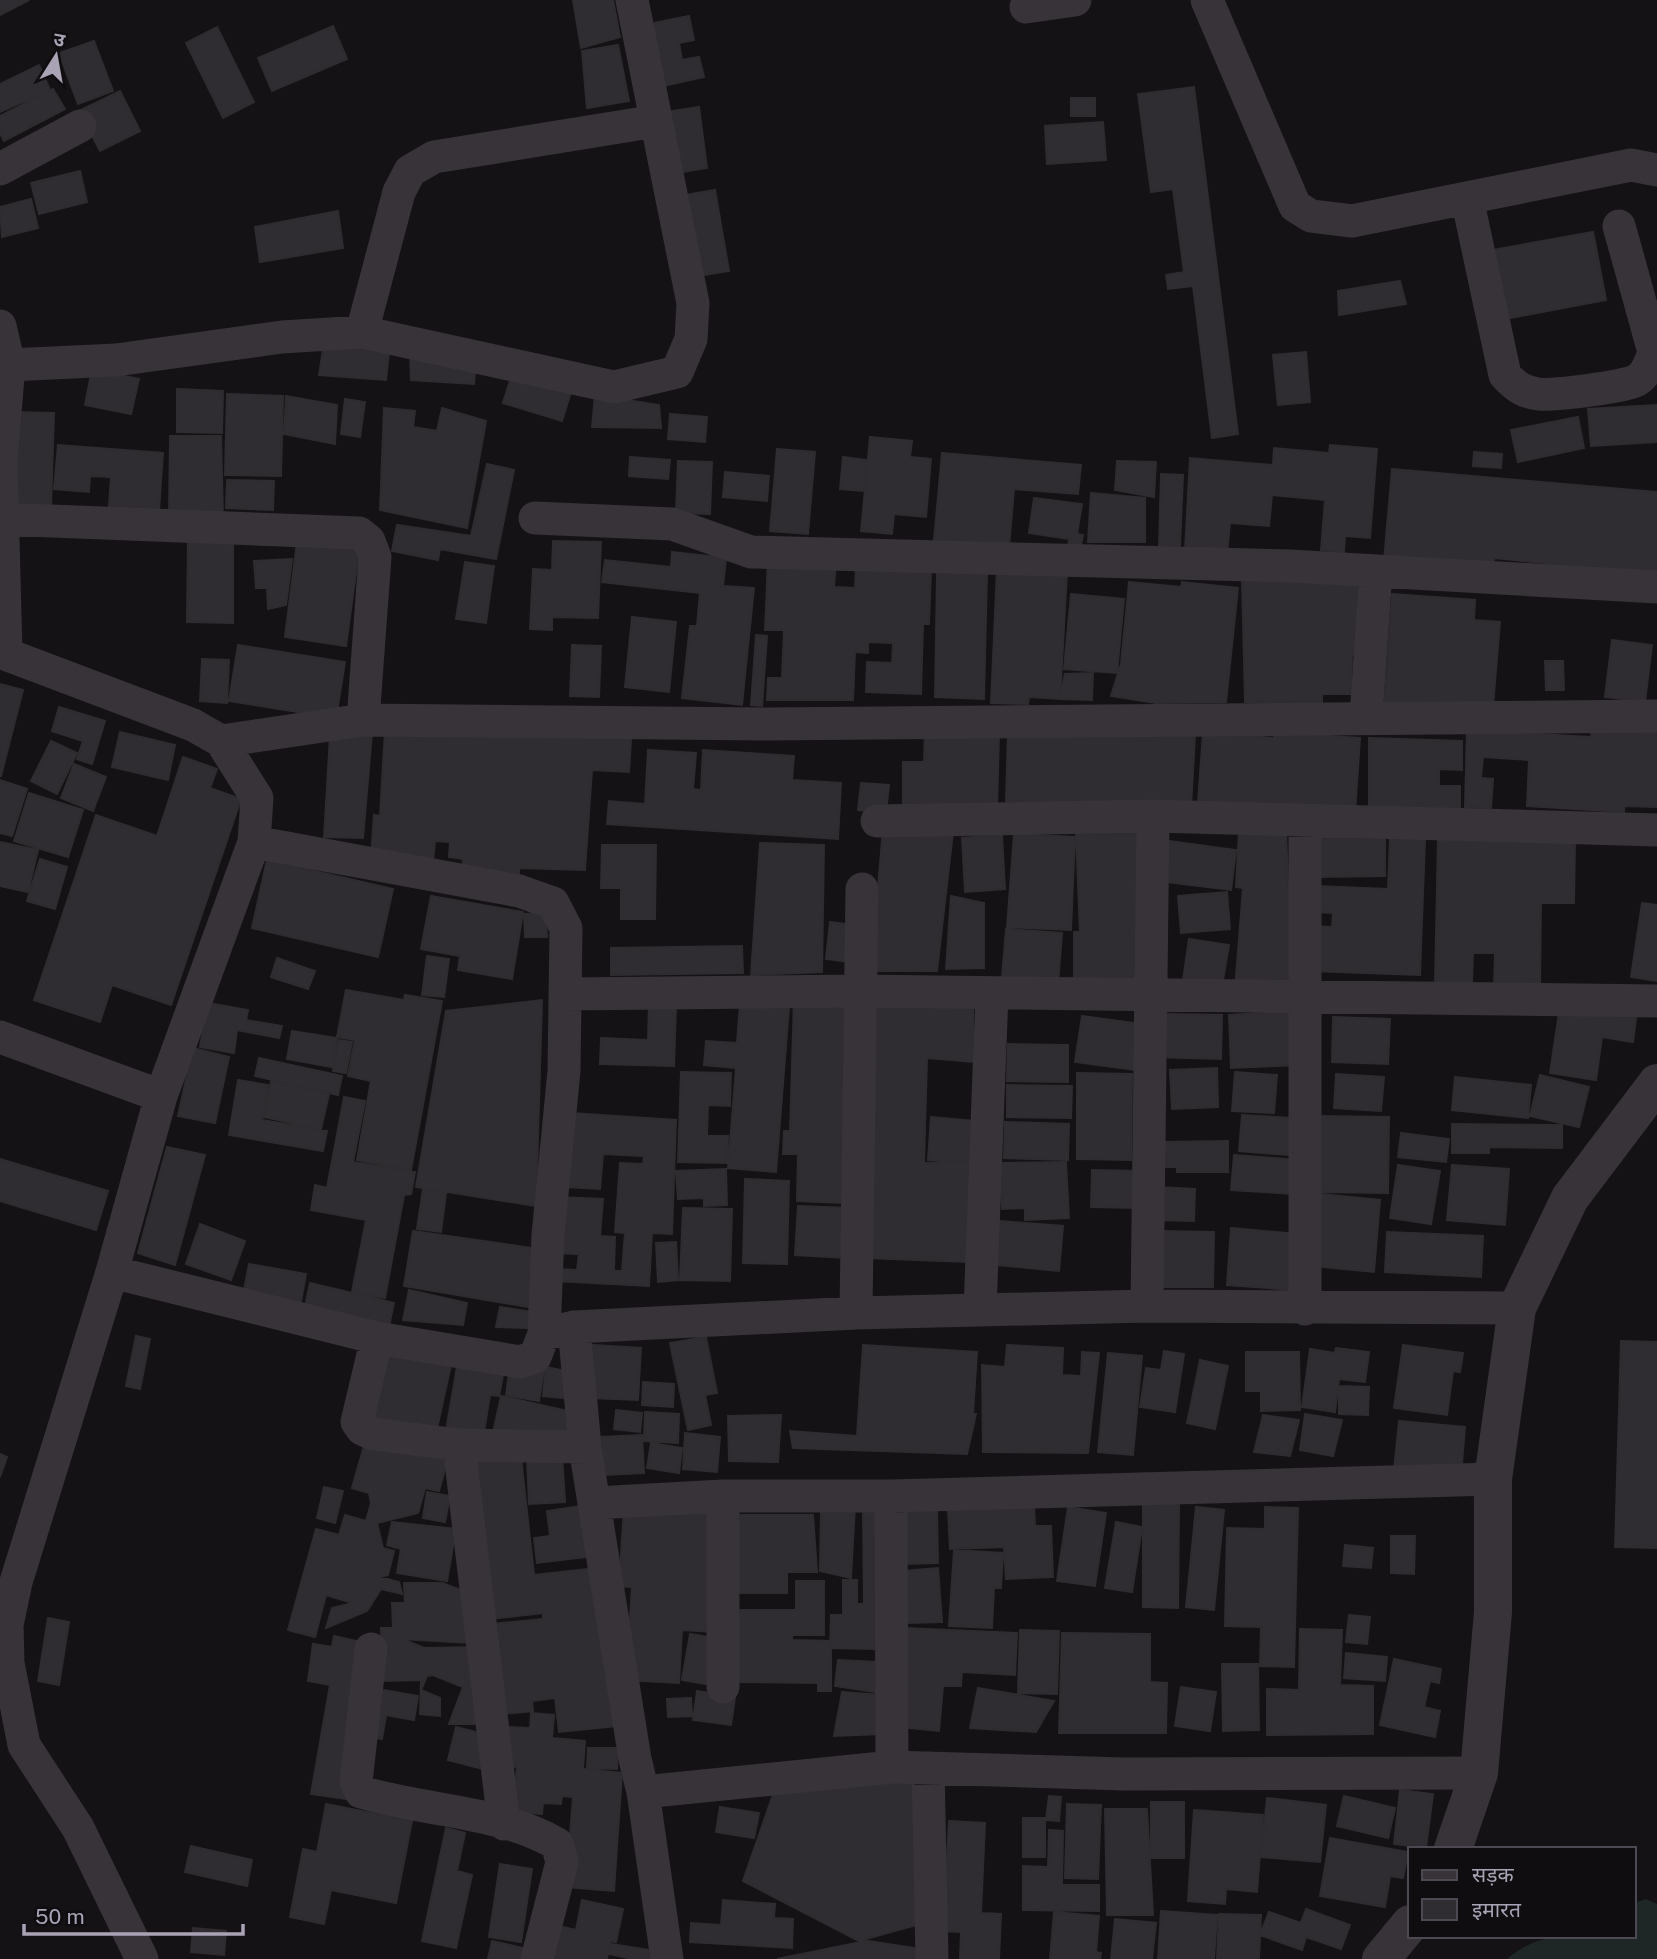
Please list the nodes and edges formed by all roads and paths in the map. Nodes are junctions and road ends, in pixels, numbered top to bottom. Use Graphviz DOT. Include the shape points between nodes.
graph roads {
  1 [pos="632,0"];
  2 [pos="1075,0"];
  3 [pos="1207,0"];
  4 [pos="1026,7"];
  5 [pos="656,121"];
  6 [pos="80,126"];
  7 [pos="0,169"];
  8 [pos="1657,170"];
  9 [pos="1467,198"];
  10 [pos="1619,226"];
  11 [pos="0,326"];
  12 [pos="362,332"];
  13 [pos="9,365"];
  14 [pos="536,518"];
  15 [pos="2,519"];
  16 [pos="1376,571"];
  17 [pos="1657,587"];
  18 [pos="3,653"];
  19 [pos="1657,716"];
  20 [pos="1366,718"];
  21 [pos="363,720"];
  22 [pos="221,741"];
  23 [pos="1153,816"];
  24 [pos="877,821"];
  25 [pos="1305,822"];
  26 [pos="1657,831"];
  27 [pos="254,842"];
  28 [pos="862,889"];
  29 [pos="858,991"];
  30 [pos="992,993"];
  31 [pos="566,994"];
  32 [pos="1149,996"];
  33 [pos="1305,997"];
  34 [pos="1657,1001"];
  35 [pos="0,1037"];
  36 [pos="1657,1083"];
  37 [pos="161,1096"];
  38 [pos="112,1272"];
  39 [pos="1147,1306"];
  40 [pos="1517,1308"];
  41 [pos="1306,1309"];
  42 [pos="980,1310"];
  43 [pos="856,1313"];
  44 [pos="559,1330"];
  45 [pos="377,1338"];
  46 [pos="459,1445"];
  47 [pos="585,1447"];
  48 [pos="1493,1479"];
  49 [pos="723,1496"];
  50 [pos="891,1496"];
  51 [pos="595,1503"];
  52 [pos="371,1649"];
  53 [pos="723,1687"];
  54 [pos="891,1767"];
  55 [pos="928,1768"];
  56 [pos="1479,1773"];
  57 [pos="643,1791"];
  58 [pos="504,1824"];
  59 [pos="1454,1847"];
  60 [pos="1408,1926"];
  61 [pos="142,1959"];
  62 [pos="537,1959"];
  63 [pos="667,1959"];
  64 [pos="932,1959"];
  65 [pos="1381,1959"];
  1 -- 5 [label="street"];
  2 -- 4 [label="street"];
  3 -- 9 [label="street" via="1295,206 1311,216 1352,221"];
  5 -- 12 [label="street" via="434,157 410,171 399,192"];
  5 -- 12 [label="street" via="693,303 691,339 677,372 614,387"];
  6 -- 7 [label="street"];
  8 -- 9 [label="street" via="1631,165"];
  9 -- 10 [label="street" via="1505,375 1516,388 1539,395 1613,387 1637,380 1649,366 1654,352"];
  11 -- 13 [label="street"];
  12 -- 13 [label="street" via="282,337 116,360"];
  13 -- 15 [label="street" via="1,460"];
  14 -- 16 [label="street" via="671,524 751,552"];
  15 -- 18 [label="street"];
  15 -- 21 [label="street" via="359,533 369,541 375,557"];
  16 -- 17 [label="street"];
  16 -- 20 [label="street"];
  18 -- 22 [label="street" via="193,725"];
  19 -- 20 [label="street"];
  20 -- 21 [label="street" via="766,724"];
  21 -- 22 [label="street"];
  22 -- 27 [label="street" via="257,798"];
  23 -- 24 [label="street"];
  23 -- 25 [label="street"];
  23 -- 32 [label="street"];
  25 -- 26 [label="street"];
  25 -- 33 [label="street"];
  27 -- 31 [label="street" via="519,891 553,903 566,928"];
  27 -- 37 [label="street"];
  28 -- 29 [label="street"];
  29 -- 30 [label="street"];
  29 -- 31 [label="street"];
  29 -- 43 [label="street"];
  30 -- 32 [label="street"];
  30 -- 42 [label="street"];
  31 -- 44 [label="street" via="564,1071 548,1235"];
  32 -- 33 [label="street"];
  32 -- 39 [label="street"];
  33 -- 34 [label="street"];
  33 -- 41 [label="street"];
  35 -- 37 [label="street"];
  36 -- 40 [label="street" via="1570,1198"];
  37 -- 38 [label="street"];
  38 -- 45 [label="street"];
  38 -- 61 [label="street" via="16,1582 7,1625 8,1663 24,1745 78,1828"];
  39 -- 41 [label="street"];
  39 -- 42 [label="street"];
  40 -- 41 [label="street"];
  40 -- 48 [label="street"];
  42 -- 43 [label="street"];
  43 -- 44 [label="street"];
  44 -- 45 [label="street" via="536,1357 520,1362"];
  44 -- 47 [label="street"];
  45 -- 46 [label="street" via="356,1422 373,1434"];
  46 -- 47 [label="street"];
  46 -- 58 [label="street"];
  47 -- 51 [label="street"];
  48 -- 50 [label="street"];
  48 -- 56 [label="street" via="1493,1612"];
  49 -- 50 [label="street"];
  49 -- 51 [label="street"];
  49 -- 53 [label="street"];
  50 -- 54 [label="street"];
  51 -- 57 [label="street"];
  52 -- 58 [label="street" via="356,1782 361,1791"];
  54 -- 55 [label="street"];
  54 -- 57 [label="street"];
  55 -- 56 [label="street" via="1123,1774"];
  55 -- 64 [label="street"];
  56 -- 59 [label="street"];
  57 -- 63 [label="street"];
  58 -- 62 [label="street" via="557,1844 562,1862"];
  60 -- 65 [label="street"];
}
